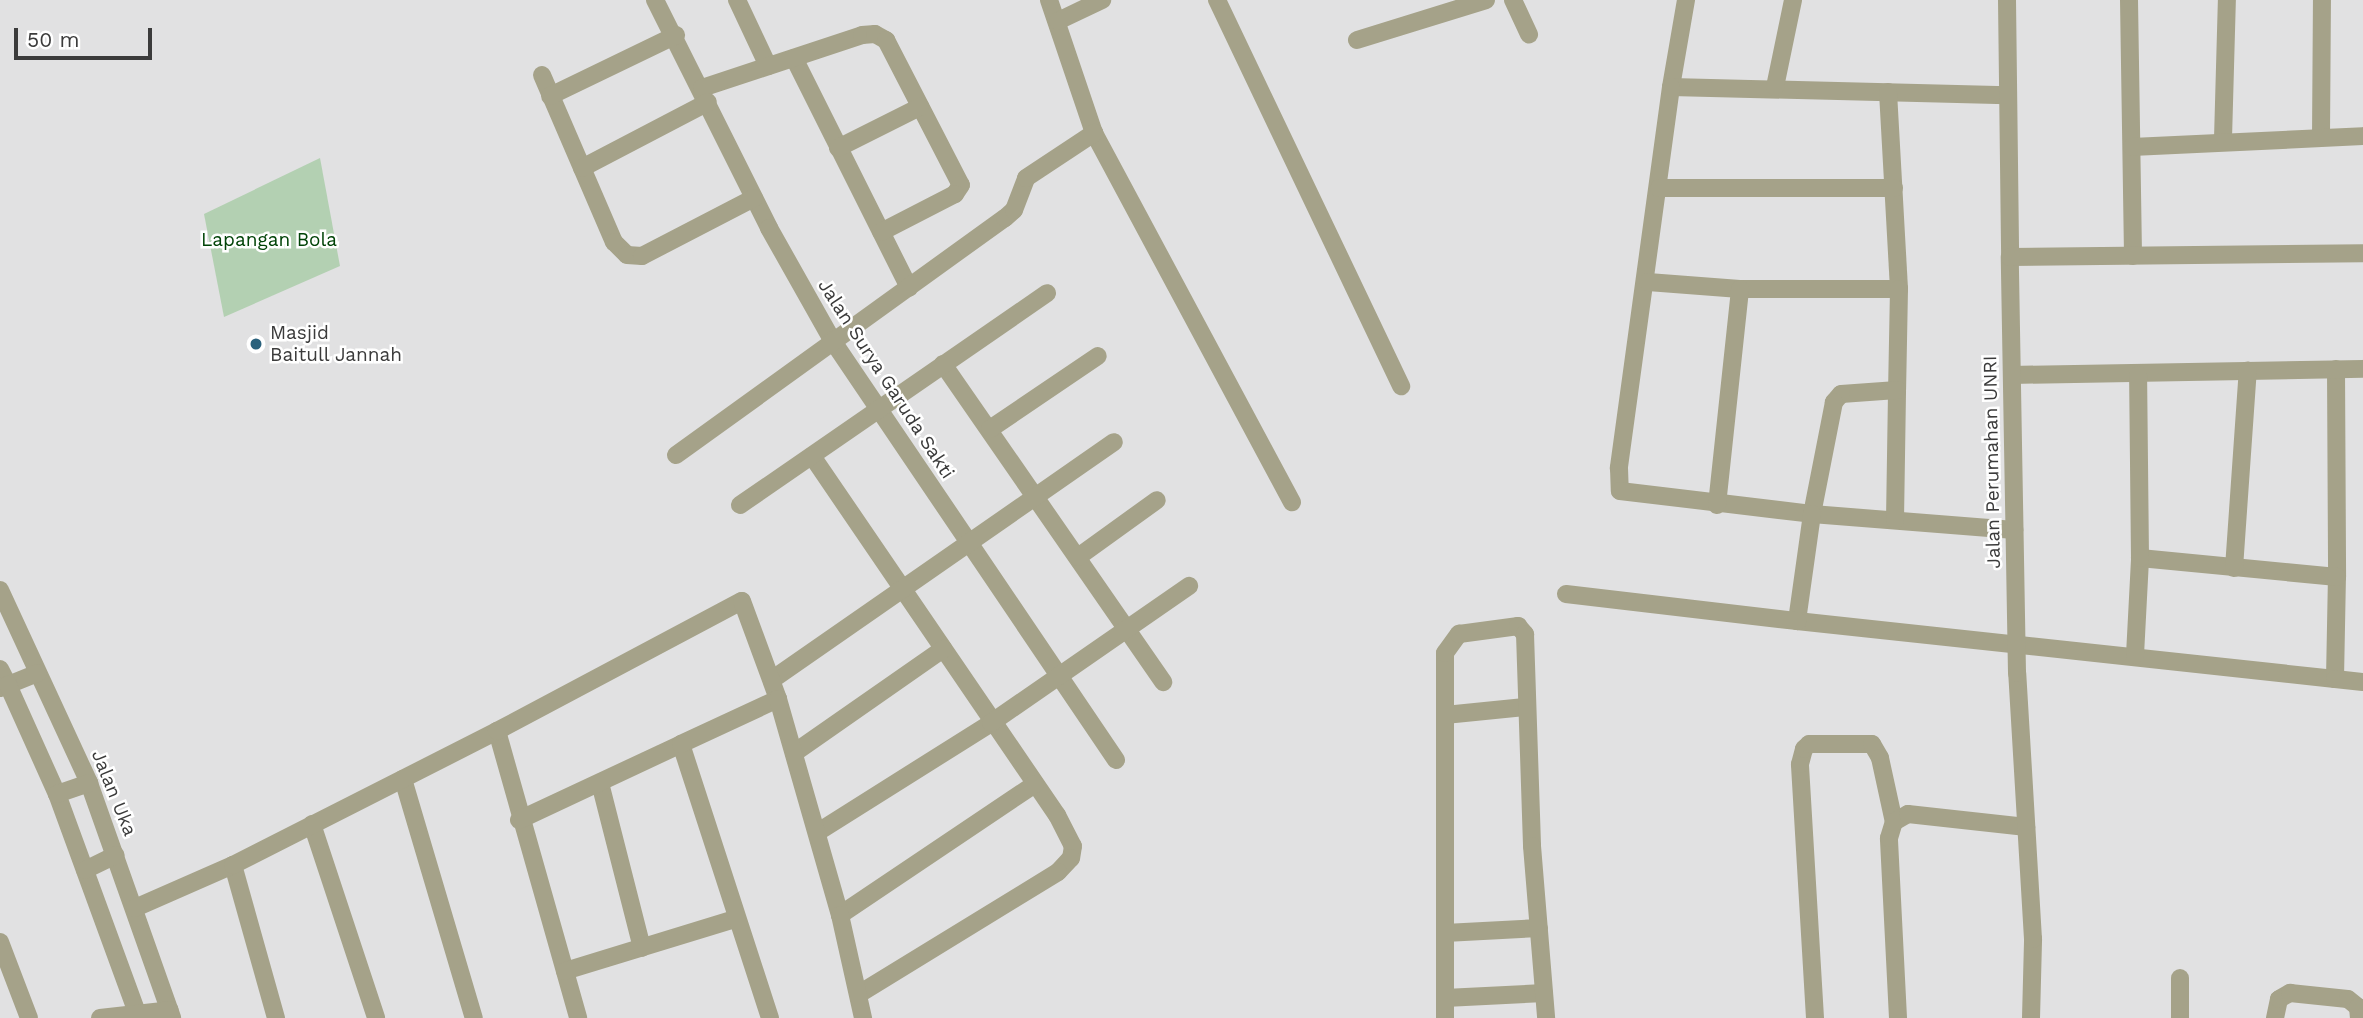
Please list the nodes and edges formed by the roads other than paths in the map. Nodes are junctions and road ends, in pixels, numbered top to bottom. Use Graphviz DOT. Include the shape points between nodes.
graph roads {
  1 [pos="737,0"];
  2 [pos="1049,0"];
  3 [pos="1102,0"];
  4 [pos="1217,0"];
  5 [pos="1486,0"];
  6 [pos="1513,0"];
  7 [pos="1686,0"];
  8 [pos="1793,0"];
  9 [pos="2007,0"];
  10 [pos="2129,0"];
  11 [pos="2227,0"];
  12 [pos="2322,0"];
  13 [pos="662,2"];
  14 [pos="1058,22"];
  15 [pos="676,35"];
  16 [pos="1529,35"];
  17 [pos="1357,40"];
  18 [pos="794,58"];
  19 [pos="768,66"];
  20 [pos="542,75"];
  21 [pos="1775,87"];
  22 [pos="1671,88"];
  23 [pos="1888,92"];
  24 [pos="705,95"];
  25 [pos="2007,95"];
  26 [pos="550,96"];
  27 [pos="920,107"];
  28 [pos="1094,133"];
  29 [pos="2363,136"];
  30 [pos="2321,137"];
  31 [pos="2223,139"];
  32 [pos="2133,147"];
  33 [pos="838,148"];
  34 [pos="582,168"];
  35 [pos="1659,188"];
  36 [pos="1894,188"];
  37 [pos="754,198"];
  38 [pos="881,232"];
  39 [pos="2363,253"];
  40 [pos="2133,256"];
  41 [pos="2010,257"];
  42 [pos="1648,282"];
  43 [pos="909,288"];
  44 [pos="1740,289"];
  45 [pos="1899,289"];
  46 [pos="1047,293"];
  47 [pos="832,340"];
  48 [pos="1098,356"];
  49 [pos="943,364"];
  50 [pos="2336,369"];
  51 [pos="2363,369"];
  52 [pos="2248,370"];
  53 [pos="2011,375"];
  54 [pos="2138,375"];
  55 [pos="1401,386"];
  56 [pos="1897,390"];
  57 [pos="878,408"];
  58 [pos="990,429"];
  59 [pos="1114,442"];
  60 [pos="676,456"];
  61 [pos="813,456"];
  62 [pos="1034,496"];
  63 [pos="1157,500"];
  64 [pos="1292,502"];
  65 [pos="740,505"];
  66 [pos="1717,505"];
  67 [pos="1812,514"];
  68 [pos="1895,520"];
  69 [pos="2014,530"];
  70 [pos="968,543"];
  71 [pos="1078,557"];
  72 [pos="2140,558"];
  73 [pos="2235,568"];
  74 [pos="2337,577"];
  75 [pos="1189,586"];
  76 [pos="902,588"];
  77 [pos="0,590"];
  78 [pos="1566,594"];
  79 [pos="1797,621"];
  80 [pos="1128,627"];
  81 [pos="2016,642"];
  82 [pos="943,649"];
  83 [pos="2135,655"];
  84 [pos="38,673"];
  85 [pos="1059,673"];
  86 [pos="773,679"];
  87 [pos="2335,679"];
  88 [pos="3,681"];
  89 [pos="1163,682"];
  90 [pos="2363,682"];
  91 [pos="778,699"];
  92 [pos="1525,708"];
  93 [pos="1444,715"];
  94 [pos="991,723"];
  95 [pos="497,731"];
  96 [pos="681,744"];
  97 [pos="794,752"];
  98 [pos="1116,760"];
  99 [pos="403,779"];
  100 [pos="89,783"];
  101 [pos="600,783"];
  102 [pos="1035,784"];
  103 [pos="57,794"];
  104 [pos="519,820"];
  105 [pos="1894,822"];
  106 [pos="312,824"];
  107 [pos="2026,827"];
  108 [pos="817,832"];
  109 [pos="116,855"];
  110 [pos="233,865"];
  111 [pos="85,870"];
  112 [pos="135,908"];
  113 [pos="840,915"];
  114 [pos="735,919"];
  115 [pos="1539,928"];
  116 [pos="1445,933"];
  117 [pos="0,942"];
  118 [pos="642,948"];
  119 [pos="565,971"];
  120 [pos="2180,978"];
  121 [pos="1544,993"];
  122 [pos="859,994"];
  123 [pos="1445,998"];
  124 [pos="137,1013"];
  125 [pos="171,1014"];
  126 [pos="29,1018"];
  127 [pos="100,1018"];
  128 [pos="276,1018"];
  129 [pos="376,1018"];
  130 [pos="474,1018"];
  131 [pos="578,1018"];
  132 [pos="770,1018"];
  133 [pos="863,1018"];
  134 [pos="1445,1018"];
  135 [pos="1546,1018"];
  136 [pos="1815,1018"];
  137 [pos="1898,1018"];
  138 [pos="2031,1018"];
  139 [pos="2180,1018"];
  140 [pos="2275,1018"];
  141 [pos="2359,1018"];
  1 -- 19 [label="street"];
  2 -- 14 [label="street"];
  3 -- 14 [label="street"];
  4 -- 55 [label="street"];
  5 -- 17 [label="street"];
  6 -- 16 [label="street"];
  7 -- 22 [label="street"];
  8 -- 21 [label="street"];
  9 -- 25 [label="street, Jalan Perumahan UNRI"];
  10 -- 32 [label="street"];
  11 -- 31 [label="street"];
  12 -- 30 [label="street"];
  13 -- 15 [label="street, Jalan Surya Garuda Sakti"];
  14 -- 28 [label="street"];
  15 -- 24 [label="street, Jalan Surya Garuda Sakti"];
  15 -- 26 [label="street"];
  18 -- 19 [label="street"];
  18 -- 27 [label="street" via="878,35 891,46"];
  18 -- 33 [label="street"];
  19 -- 24 [label="street"];
  20 -- 26 [label="street"];
  21 -- 22 [label="street"];
  21 -- 23 [label="street"];
  22 -- 35 [label="street"];
  23 -- 25 [label="street"];
  23 -- 36 [label="street"];
  24 -- 34 [label="street"];
  24 -- 37 [label="street, Jalan Surya Garuda Sakti"];
  25 -- 41 [label="street, Jalan Perumahan UNRI"];
  26 -- 34 [label="street"];
  27 -- 33 [label="street"];
  27 -- 38 [label="street" via="960,189"];
  28 -- 43 [label="street" via="1033,172 1020,186 1014,210"];
  28 -- 64 [label="street"];
  29 -- 30 [label="street"];
  30 -- 31 [label="street"];
  31 -- 32 [label="street"];
  32 -- 40 [label="street"];
  33 -- 38 [label="street"];
  34 -- 37 [label="street" via="614,242 635,257"];
  35 -- 36 [label="street"];
  35 -- 42 [label="street"];
  36 -- 45 [label="street"];
  37 -- 47 [label="street, Jalan Surya Garuda Sakti"];
  38 -- 43 [label="street"];
  39 -- 40 [label="street"];
  40 -- 41 [label="street"];
  41 -- 53 [label="street, Jalan Perumahan UNRI"];
  42 -- 44 [label="street"];
  42 -- 66 [label="street" via="1619,488 1627,493"];
  43 -- 47 [label="street"];
  44 -- 45 [label="street"];
  44 -- 66 [label="street"];
  45 -- 56 [label="street"];
  46 -- 49 [label="street"];
  47 -- 57 [label="street, Jalan Surya Garuda Sakti"];
  47 -- 60 [label="street"];
  48 -- 58 [label="street"];
  49 -- 57 [label="street"];
  49 -- 58 [label="street"];
  50 -- 51 [label="street"];
  50 -- 52 [label="street"];
  50 -- 74 [label="street"];
  52 -- 54 [label="street"];
  52 -- 73 [label="street"];
  53 -- 54 [label="street"];
  53 -- 69 [label="street, Jalan Perumahan UNRI"];
  54 -- 72 [label="street"];
  56 -- 67 [label="street" via="1845,393 1836,398"];
  56 -- 68 [label="street"];
  57 -- 61 [label="street"];
  57 -- 70 [label="street, Jalan Surya Garuda Sakti"];
  58 -- 62 [label="street"];
  59 -- 62 [label="street"];
  61 -- 65 [label="street"];
  61 -- 76 [label="street"];
  62 -- 70 [label="street"];
  62 -- 71 [label="street"];
  63 -- 71 [label="street"];
  66 -- 67 [label="street"];
  67 -- 68 [label="street"];
  67 -- 79 [label="street"];
  68 -- 69 [label="street"];
  69 -- 81 [label="street, Jalan Perumahan UNRI"];
  70 -- 76 [label="street"];
  70 -- 85 [label="street, Jalan Surya Garuda Sakti"];
  71 -- 80 [label="street"];
  72 -- 73 [label="street"];
  72 -- 83 [label="street"];
  73 -- 74 [label="street"];
  74 -- 87 [label="street"];
  75 -- 80 [label="street"];
  76 -- 82 [label="street"];
  76 -- 86 [label="street"];
  77 -- 84 [label="street, Jalan Uka"];
  78 -- 79 [label="street"];
  79 -- 81 [label="street"];
  80 -- 85 [label="street"];
  80 -- 89 [label="street"];
  81 -- 83 [label="street"];
  81 -- 107 [label="street, Jalan Perumahan UNRI"];
  82 -- 94 [label="street"];
  82 -- 97 [label="street"];
  83 -- 87 [label="street"];
  84 -- 88 [label="street"];
  84 -- 100 [label="street, Jalan Uka"];
  85 -- 94 [label="street"];
  85 -- 98 [label="street, Jalan Surya Garuda Sakti"];
  86 -- 91 [label="street"];
  86 -- 95 [label="street" via="742,601"];
  87 -- 90 [label="street"];
  88 -- 103 [label="street"];
  91 -- 96 [label="street"];
  91 -- 97 [label="street"];
  92 -- 93 [label="street"];
  92 -- 93 [label="street" via="1525,634 1518,626 1453,638 1445,653"];
  92 -- 115 [label="street"];
  93 -- 116 [label="street"];
  94 -- 102 [label="street"];
  94 -- 108 [label="street"];
  95 -- 99 [label="street"];
  95 -- 104 [label="street"];
  96 -- 101 [label="street"];
  96 -- 114 [label="street"];
  97 -- 108 [label="street"];
  99 -- 106 [label="street"];
  99 -- 130 [label="street"];
  100 -- 103 [label="street"];
  100 -- 109 [label="street, Jalan Uka"];
  101 -- 104 [label="street"];
  101 -- 118 [label="street"];
  102 -- 113 [label="street"];
  102 -- 122 [label="street" via="1070,837 1073,852 1067,864"];
  103 -- 111 [label="street"];
  104 -- 119 [label="street"];
  105 -- 107 [label="street" via="1908,814"];
  105 -- 136 [label="street" via="1880,758 1872,744 1809,744 1804,749 1800,764"];
  105 -- 137 [label="street" via="1889,838"];
  106 -- 110 [label="street"];
  106 -- 129 [label="street"];
  107 -- 138 [label="street, Jalan Perumahan UNRI" via="2033,939"];
  108 -- 113 [label="street"];
  109 -- 111 [label="street"];
  109 -- 112 [label="street, Jalan Uka"];
  110 -- 112 [label="street"];
  110 -- 128 [label="street"];
  111 -- 124 [label="street"];
  112 -- 125 [label="street, Jalan Uka"];
  113 -- 122 [label="street"];
  114 -- 118 [label="street"];
  114 -- 132 [label="street"];
  115 -- 116 [label="street"];
  115 -- 121 [label="street"];
  116 -- 123 [label="street"];
  117 -- 126 [label="street"];
  118 -- 119 [label="street"];
  119 -- 131 [label="street"];
  120 -- 139 [label="street"];
  121 -- 123 [label="street"];
  121 -- 135 [label="street"];
  122 -- 133 [label="street"];
  123 -- 134 [label="street"];
  124 -- 125 [label="street"];
  124 -- 127 [label="street"];
  140 -- 141 [label="street" via="2279,999 2290,993 2348,999 2358,1007"];
}
